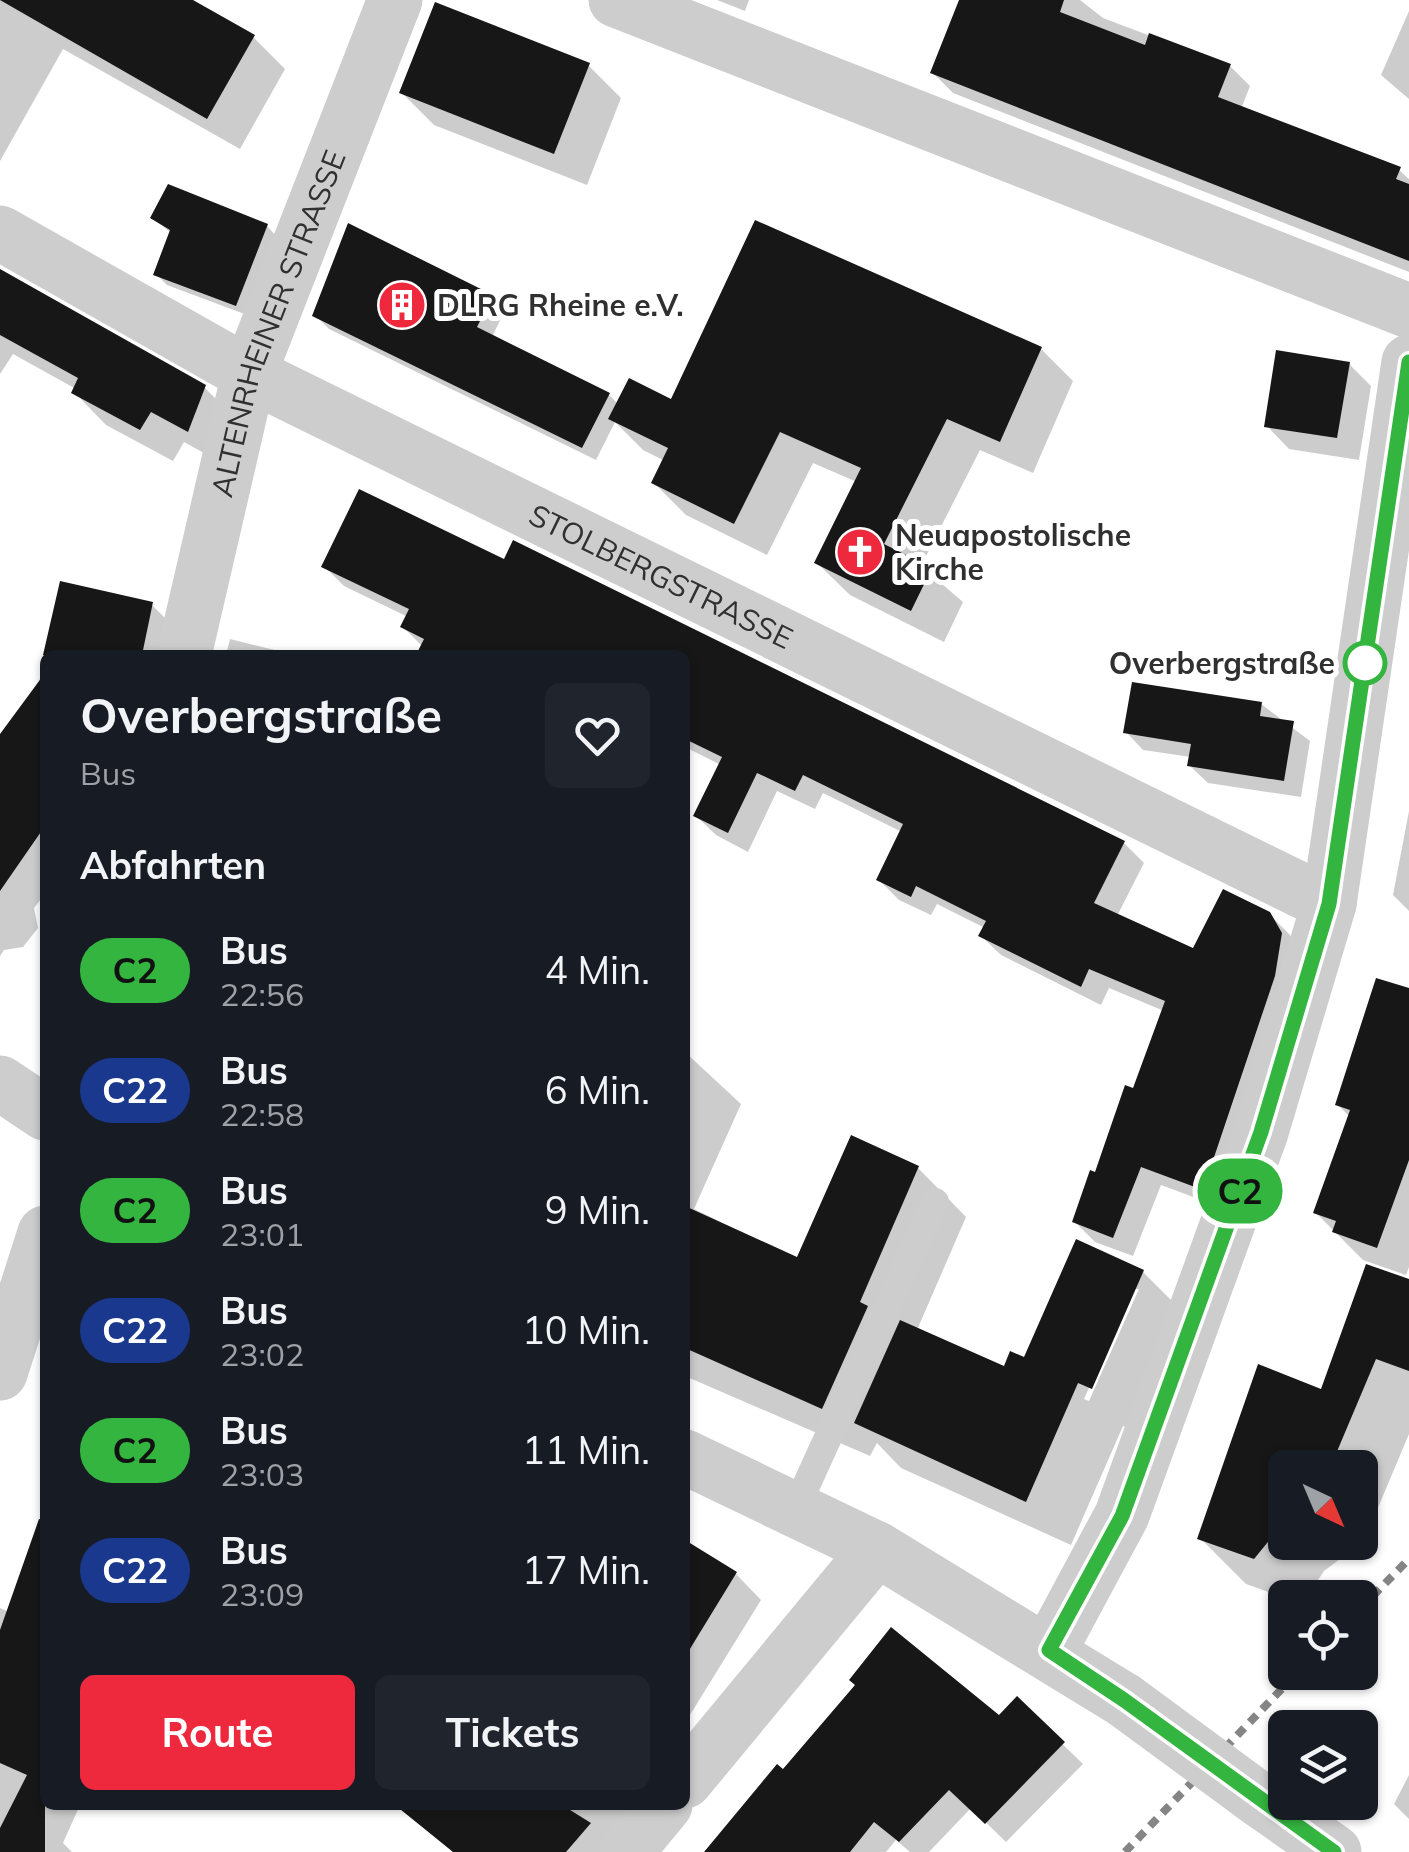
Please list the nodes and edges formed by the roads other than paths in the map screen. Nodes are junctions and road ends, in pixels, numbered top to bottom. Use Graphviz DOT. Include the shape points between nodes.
graph roads {
  1 [pos="394,0"];
  2 [pos="616,0"];
  3 [pos="0,234"];
  4 [pos="1409,311"];
  5 [pos="1409,362"];
  6 [pos="249,374"];
  7 [pos="185,650"];
  8 [pos="1329,904"];
  9 [pos="0,1082"];
  10 [pos="40,1110"];
  11 [pos="935,1202"];
  12 [pos="40,1249"];
  13 [pos="0,1374"];
  14 [pos="690,1459"];
  15 [pos="795,1510"];
  16 [pos="877,1549"];
  17 [pos="1049,1650"];
  18 [pos="690,1774"];
  19 [pos="661,1810"];
  20 [pos="626,1852"];
  21 [pos="1334,1852"];
  1 -- 6 [label="street, ALTENRHEINER STRASSE"];
  2 -- 4 [label="street"];
  3 -- 6 [label="street, STOLBERGSTRASSE"];
  5 -- 8 [label="street"];
  6 -- 7 [label="street, ALTENRHEINER STRASSE"];
  6 -- 8 [label="street, STOLBERGSTRASSE"];
  8 -- 17 [label="street" via="1261,1132 1122,1516"];
  9 -- 10 [label="street"];
  11 -- 15 [label="lane"];
  12 -- 13 [label="street"];
  14 -- 15 [label="street"];
  15 -- 16 [label="street"];
  16 -- 17 [label="street"];
  16 -- 18 [label="street"];
  17 -- 21 [label="street, bridge"];
  19 -- 20 [label="street"];
}
